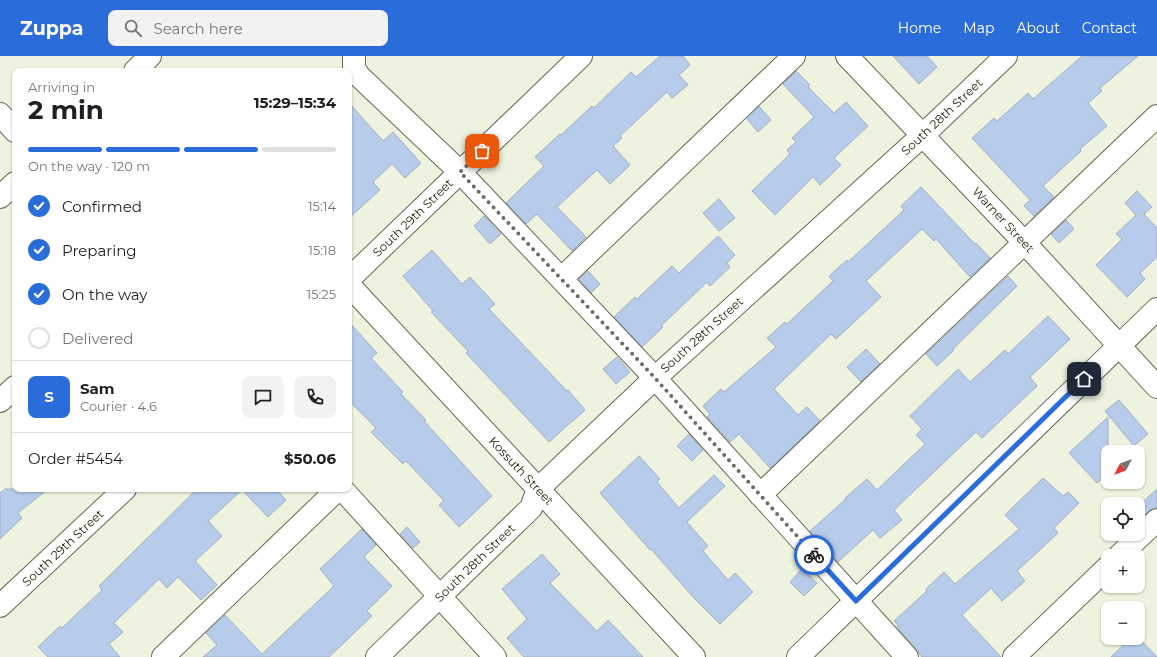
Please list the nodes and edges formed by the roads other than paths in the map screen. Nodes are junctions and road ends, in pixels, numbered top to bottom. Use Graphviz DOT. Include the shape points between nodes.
graph roads {
  1 [pos="354,56"];
  2 [pos="582,56"];
  3 [pos="794,56"];
  4 [pos="847,56"];
  5 [pos="1006,56"];
  6 [pos="0,114"];
  7 [pos="1157,116"];
  8 [pos="12,128"];
  9 [pos="923,135"];
  10 [pos="460,172"];
  11 [pos="12,186"];
  12 [pos="0,197"];
  13 [pos="1024,242"];
  14 [pos="352,276"];
  15 [pos="561,278"];
  16 [pos="352,288"];
  17 [pos="1157,309"];
  18 [pos="1119,345"];
  19 [pos="655,378"];
  20 [pos="1157,387"];
  21 [pos="12,390"];
  22 [pos="0,401"];
  23 [pos="538,489"];
  24 [pos="122,492"];
  25 [pos="335,492"];
  26 [pos="345,492"];
  27 [pos="760,495"];
  28 [pos="1157,520"];
  29 [pos="1126,549"];
  30 [pos="1101,574"];
  31 [pos="440,597"];
  32 [pos="856,601"];
  33 [pos="0,606"];
  34 [pos="163,657"];
  35 [pos="377,657"];
  36 [pos="495,657"];
  37 [pos="694,657"];
  38 [pos="798,657"];
  39 [pos="907,657"];
  40 [pos="1014,657"];
  1 -- 10 [label="street" via="354,68 359,76"];
  2 -- 10 [label="street, South 29th Street"];
  3 -- 15 [label="street"];
  4 -- 9 [label="street, Warner Street"];
  5 -- 9 [label="street, South 28th Street"];
  6 -- 8 [label="street"];
  7 -- 13 [label="street"];
  9 -- 13 [label="street, Warner Street"];
  9 -- 19 [label="street, South 28th Street"];
  10 -- 14 [label="street, South 29th Street"];
  10 -- 15 [label="street"];
  11 -- 12 [label="street"];
  13 -- 18 [label="street, Warner Street"];
  13 -- 27 [label="street"];
  15 -- 19 [label="street"];
  16 -- 23 [label="street, Kossuth Street"];
  17 -- 18 [label="street"];
  18 -- 20 [label="street, Warner Street"];
  18 -- 32 [label="street"];
  19 -- 23 [label="street, South 28th Street"];
  19 -- 27 [label="street"];
  21 -- 22 [label="street"];
  23 -- 31 [label="street, South 28th Street" via="531,508"];
  23 -- 37 [label="street, Kossuth Street"];
  24 -- 33 [label="street, South 29th Street"];
  25 -- 34 [label="street"];
  26 -- 31 [label="street"];
  27 -- 32 [label="street"];
  28 -- 29 [label="street"];
  30 -- 40 [label="street"];
  31 -- 35 [label="street, South 28th Street"];
  31 -- 36 [label="street"];
  32 -- 38 [label="street"];
  32 -- 39 [label="street"];
}
